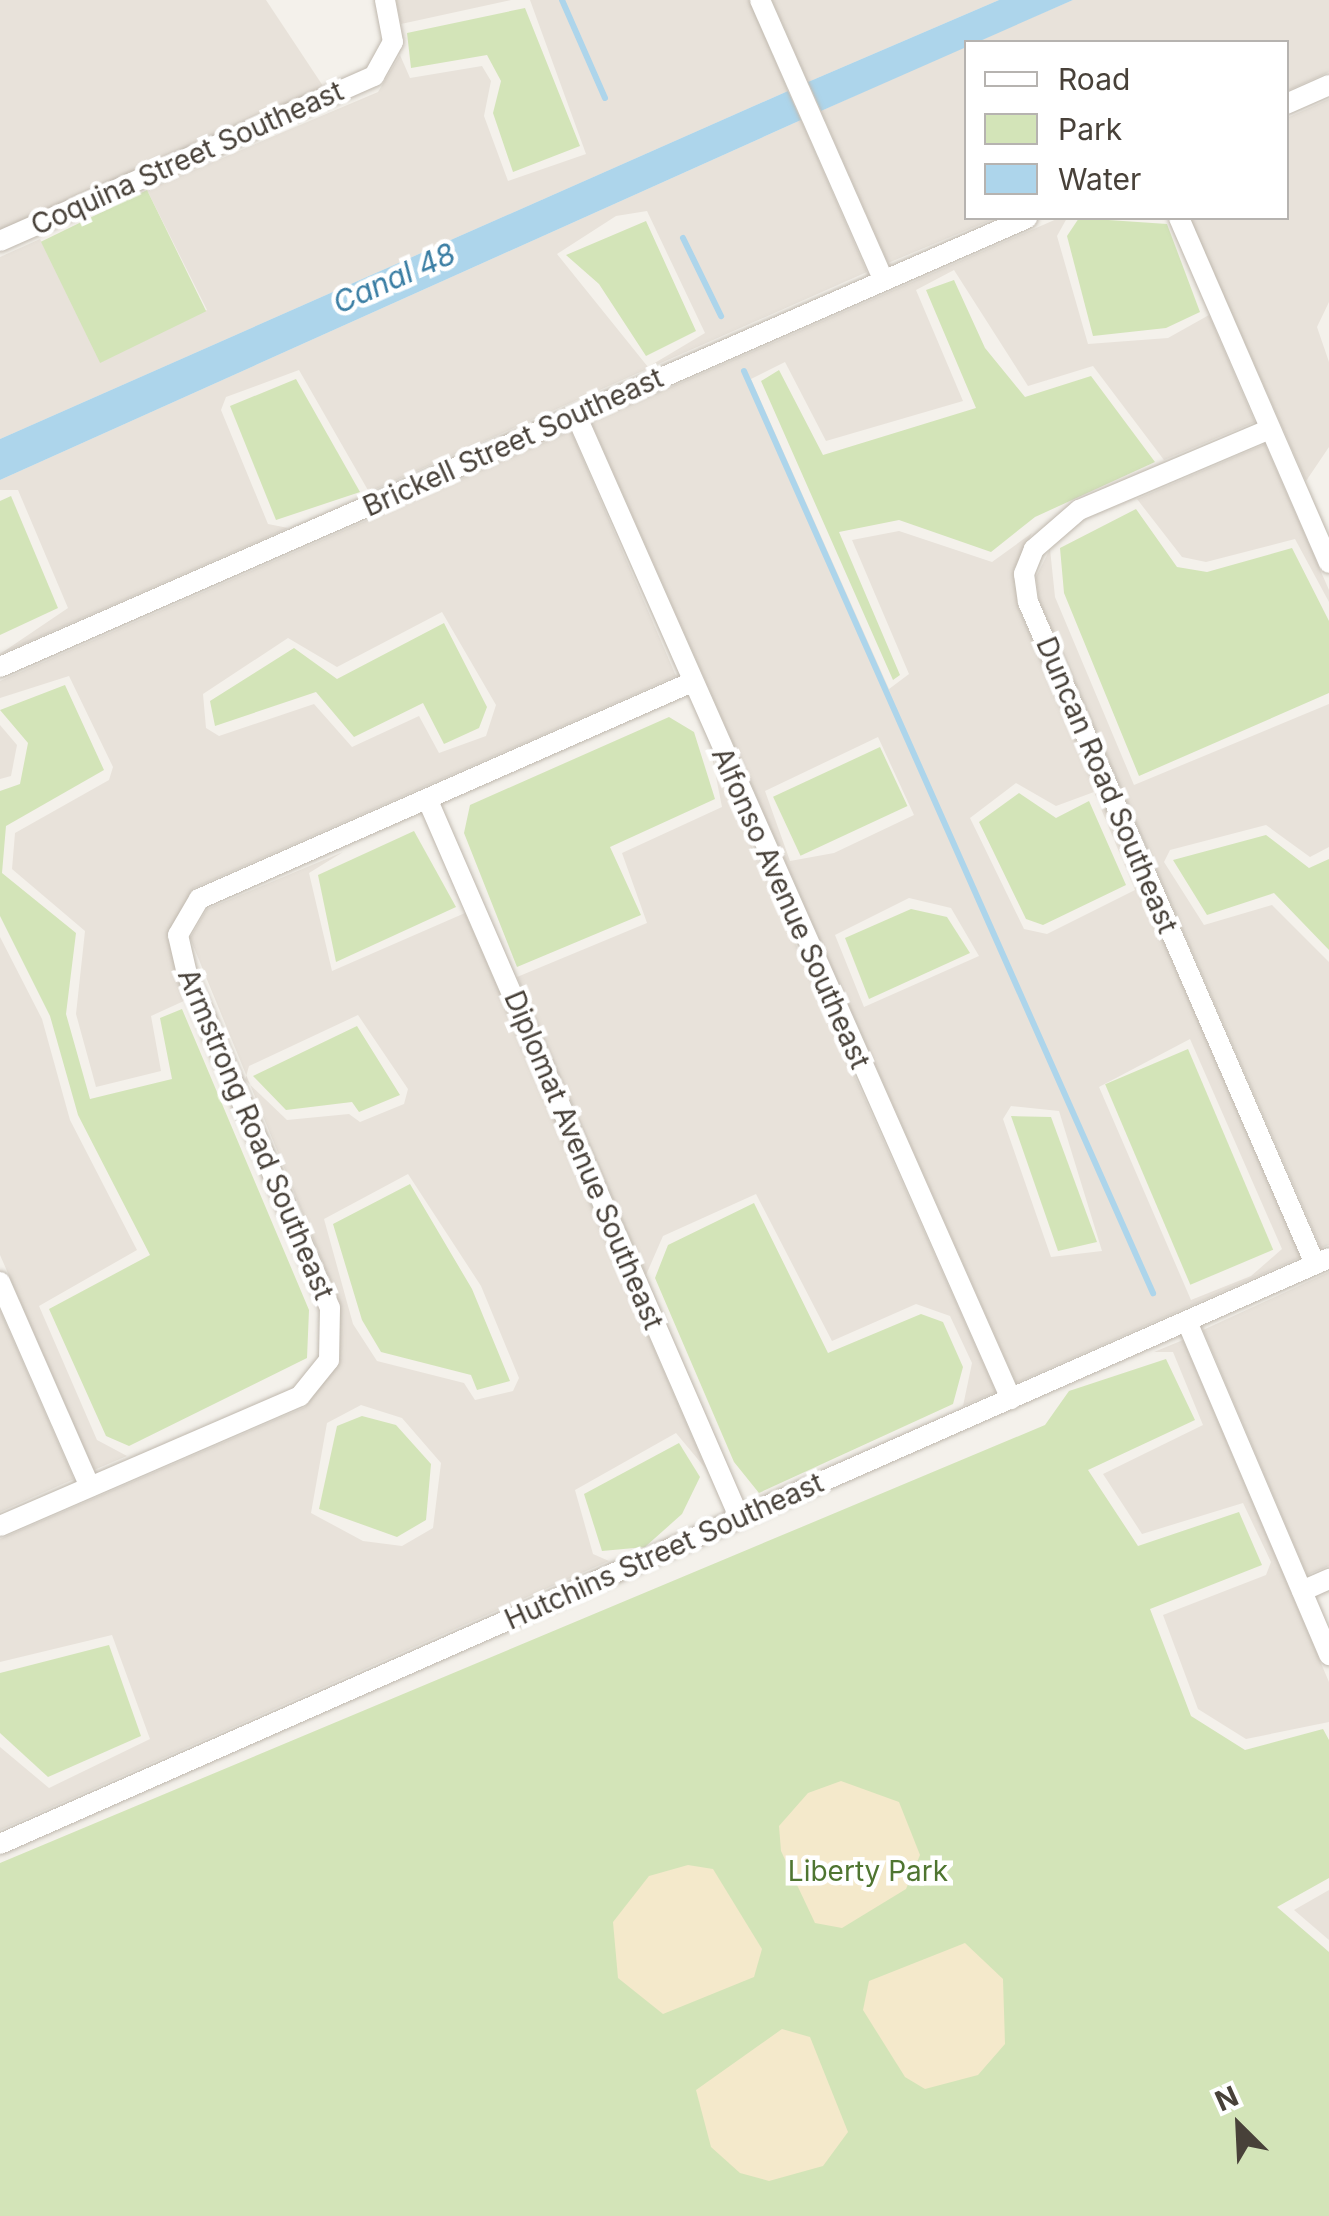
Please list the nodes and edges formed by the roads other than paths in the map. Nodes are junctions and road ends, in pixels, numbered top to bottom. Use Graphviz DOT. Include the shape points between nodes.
graph roads {
  1 [pos="385,0"];
  2 [pos="760,0"];
  3 [pos="1329,85"];
  4 [pos="1289,103"];
  5 [pos="1022,220"];
  6 [pos="1179,220"];
  7 [pos="0,241"];
  8 [pos="882,279"];
  9 [pos="576,415"];
  10 [pos="1270,428"];
  11 [pos="1329,562"];
  12 [pos="0,668"];
  13 [pos="690,683"];
  14 [pos="430,802"];
  15 [pos="1322,1261"];
  16 [pos="0,1282"];
  17 [pos="1188,1324"];
  18 [pos="1011,1398"];
  19 [pos="89,1486"];
  20 [pos="739,1517"];
  21 [pos="0,1526"];
  22 [pos="1329,1579"];
  23 [pos="1302,1591"];
  24 [pos="1329,1655"];
  25 [pos="0,1844"];
  1 -- 7 [label="street, Coquina Street Southeast" via="393,42 374,76"];
  2 -- 8 [label="street"];
  3 -- 4 [label="street"];
  5 -- 8 [label="street, Brickell Street Southeast"];
  6 -- 10 [label="street"];
  8 -- 9 [label="street, Brickell Street Southeast"];
  9 -- 12 [label="street, Brickell Street Southeast"];
  9 -- 13 [label="street, Alfonso Avenue Southeast"];
  10 -- 11 [label="street"];
  10 -- 15 [label="street, Duncan Road Southeast" via="1079,510 1034,549 1024,574 1028,602"];
  13 -- 14 [label="street, Armstrong Road Southeast"];
  13 -- 18 [label="street, Alfonso Avenue Southeast"];
  14 -- 19 [label="street, Armstrong Road Southeast" via="199,899 178,935 330,1308 329,1360 300,1396"];
  14 -- 20 [label="street, Diplomat Avenue Southeast"];
  15 -- 17 [label="street, Hutchins Street Southeast"];
  16 -- 19 [label="street"];
  17 -- 18 [label="street, Hutchins Street Southeast"];
  17 -- 23 [label="street"];
  18 -- 20 [label="street, Hutchins Street Southeast"];
  19 -- 21 [label="street, Armstrong Road Southeast"];
  20 -- 25 [label="street, Hutchins Street Southeast"];
  22 -- 23 [label="street"];
  23 -- 24 [label="street"];
}
